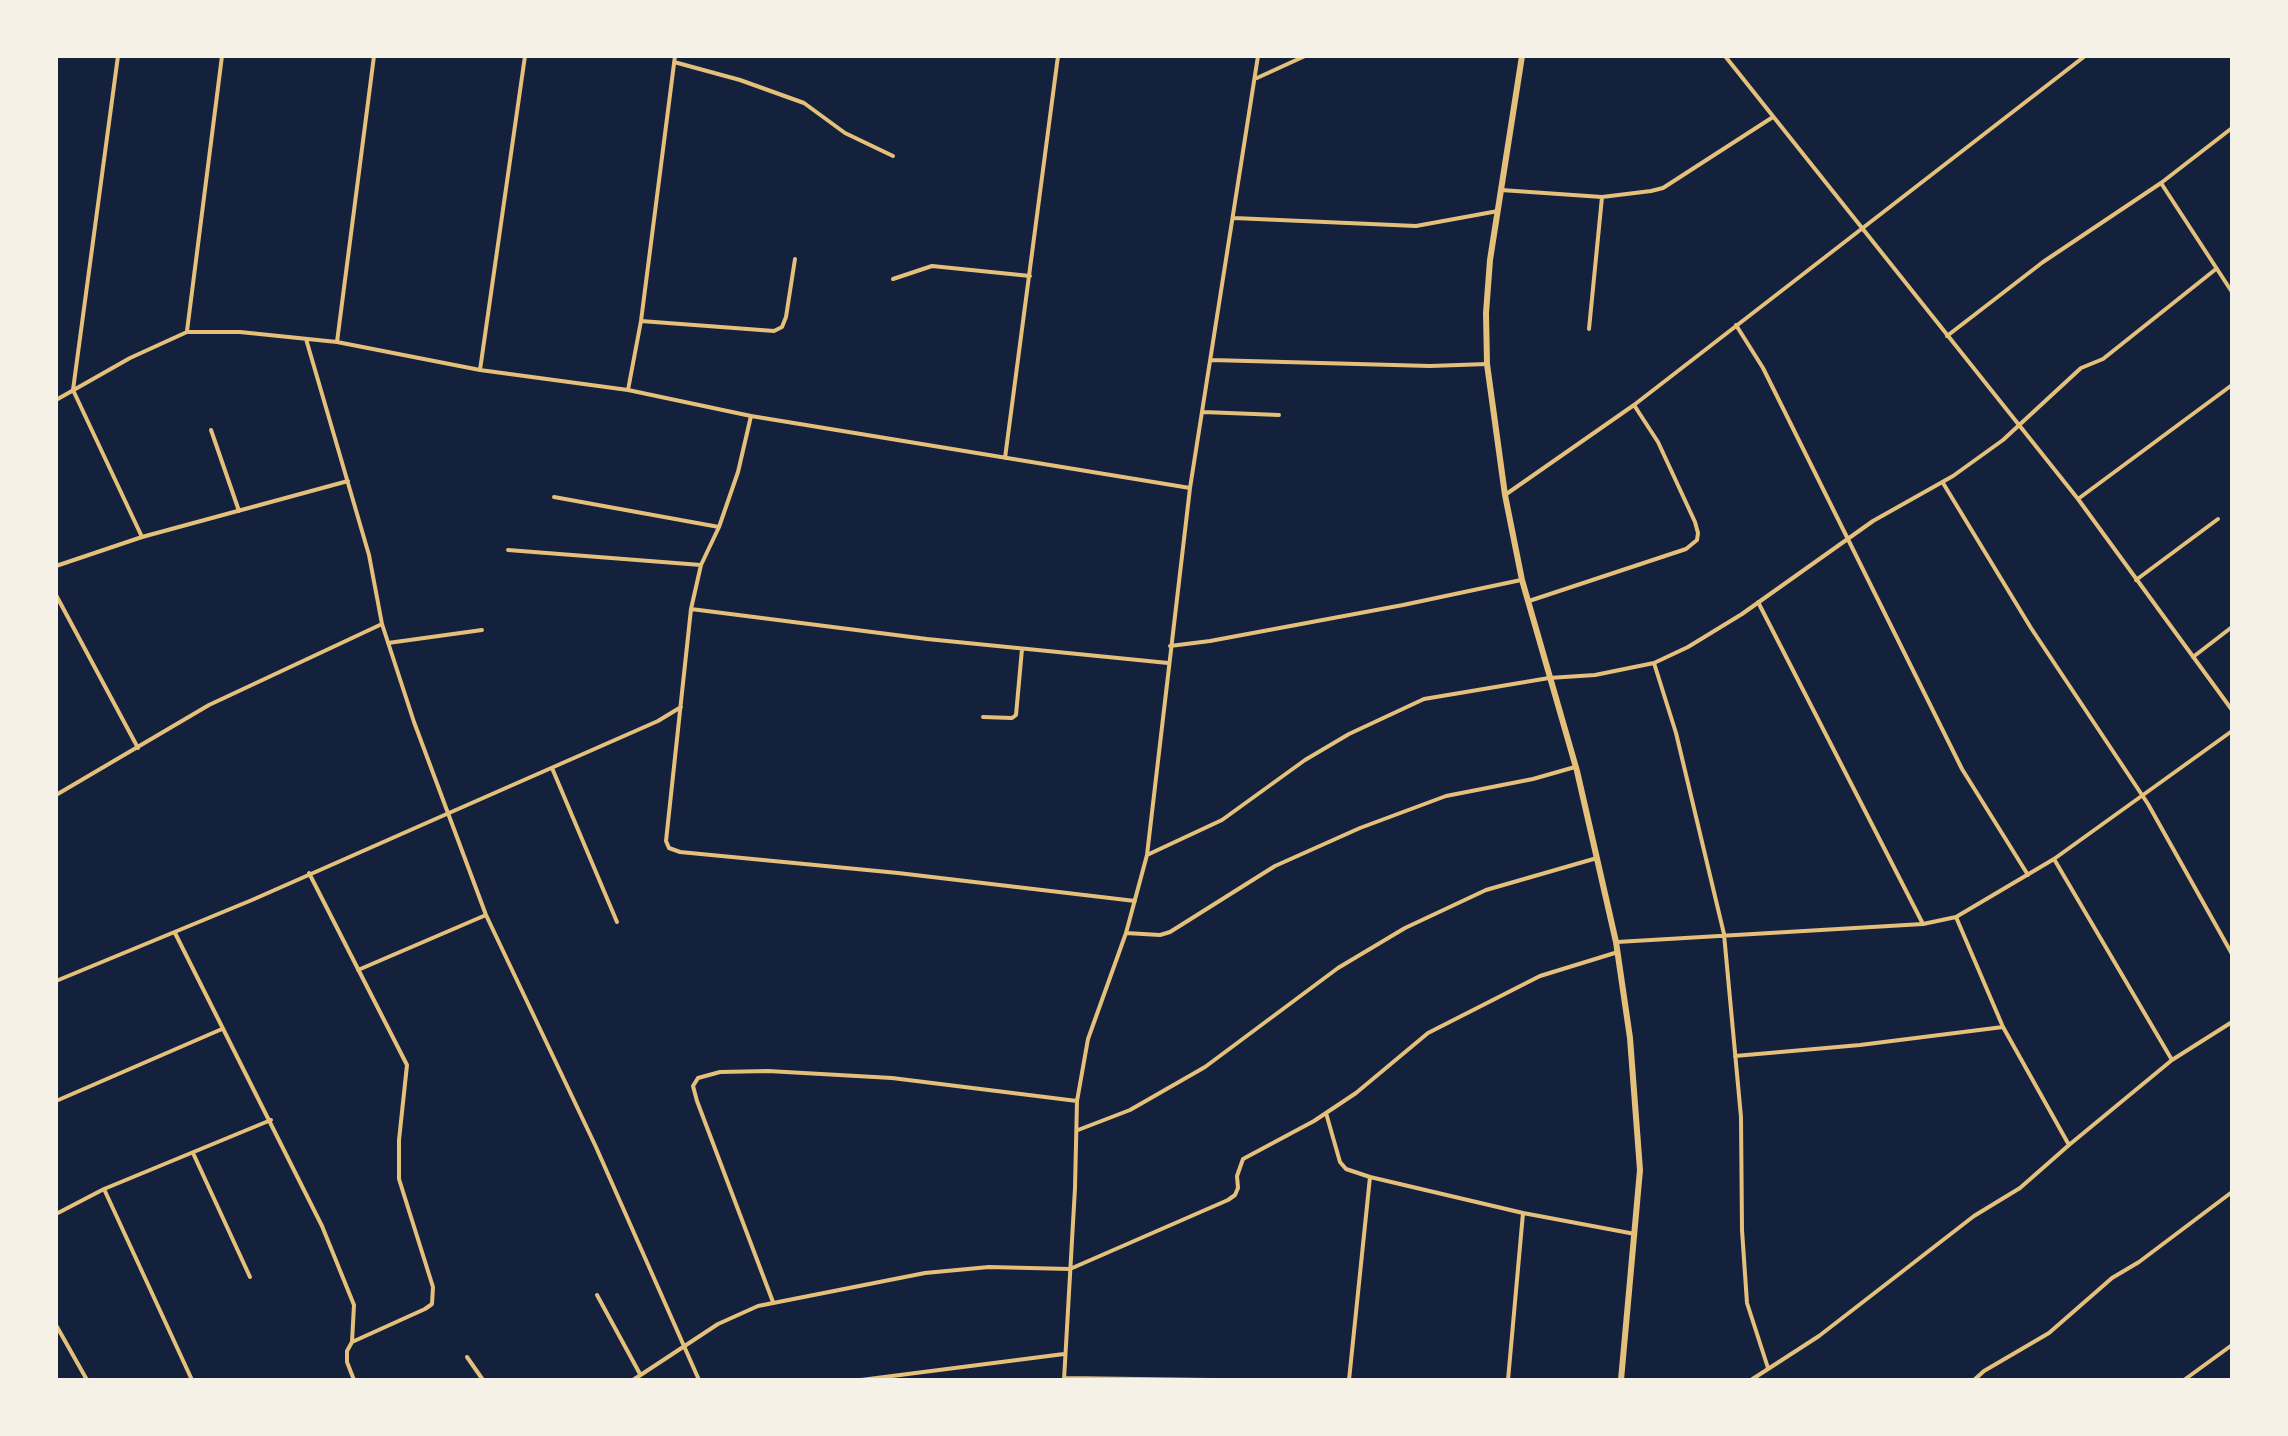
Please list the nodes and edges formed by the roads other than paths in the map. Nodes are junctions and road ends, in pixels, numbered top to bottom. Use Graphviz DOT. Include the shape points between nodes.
graph roads {
  1 [pos="118,56"];
  2 [pos="222,56"];
  3 [pos="374,56"];
  4 [pos="525,56"];
  5 [pos="1058,56"];
  6 [pos="1258,56"];
  7 [pos="1305,56"];
  8 [pos="1522,56"];
  9 [pos="1725,56"];
  10 [pos="2085,56"];
  11 [pos="675,59"];
  12 [pos="1255,79"];
  13 [pos="1774,117"];
  14 [pos="2232,128"];
  15 [pos="893,156"];
  16 [pos="2161,183"];
  17 [pos="1501,190"];
  18 [pos="1602,197"];
  19 [pos="1498,211"];
  20 [pos="1234,218"];
  21 [pos="1861,229"];
  22 [pos="795,259"];
  23 [pos="2216,269"];
  24 [pos="1030,276"];
  25 [pos="893,279"];
  26 [pos="2232,292"];
  27 [pos="641,321"];
  28 [pos="1736,325"];
  29 [pos="1589,329"];
  30 [pos="187,332"];
  31 [pos="1947,336"];
  32 [pos="306,339"];
  33 [pos="337,342"];
  34 [pos="1211,360"];
  35 [pos="1487,364"];
  36 [pos="480,370"];
  37 [pos="2232,385"];
  38 [pos="73,390"];
  39 [pos="628,390"];
  40 [pos="56,400"];
  41 [pos="1634,405"];
  42 [pos="1203,412"];
  43 [pos="1279,415"];
  44 [pos="751,416"];
  45 [pos="2019,423"];
  46 [pos="211,430"];
  47 [pos="1005,458"];
  48 [pos="348,481"];
  49 [pos="1943,483"];
  50 [pos="1190,488"];
  51 [pos="1505,495"];
  52 [pos="554,497"];
  53 [pos="2078,499"];
  54 [pos="239,511"];
  55 [pos="2218,519"];
  56 [pos="719,527"];
  57 [pos="142,537"];
  58 [pos="1848,538"];
  59 [pos="508,550"];
  60 [pos="701,565"];
  61 [pos="56,566"];
  62 [pos="1522,580"];
  63 [pos="2136,580"];
  64 [pos="56,595"];
  65 [pos="1529,601"];
  66 [pos="1758,602"];
  67 [pos="691,609"];
  68 [pos="382,624"];
  69 [pos="2232,627"];
  70 [pos="482,630"];
  71 [pos="388,643"];
  72 [pos="1170,646"];
  73 [pos="1022,649"];
  74 [pos="2193,657"];
  75 [pos="1168,663"];
  76 [pos="1654,663"];
  77 [pos="1549,678"];
  78 [pos="681,707"];
  79 [pos="2232,710"];
  80 [pos="983,717"];
  81 [pos="2232,731"];
  82 [pos="138,749"];
  83 [pos="1575,767"];
  84 [pos="552,768"];
  85 [pos="56,795"];
  86 [pos="2143,796"];
  87 [pos="449,813"];
  88 [pos="1147,855"];
  89 [pos="1597,858"];
  90 [pos="2054,859"];
  91 [pos="309,873"];
  92 [pos="2028,875"];
  93 [pos="1135,901"];
  94 [pos="486,915"];
  95 [pos="1956,917"];
  96 [pos="617,922"];
  97 [pos="1923,924"];
  98 [pos="175,933"];
  99 [pos="1126,933"];
  100 [pos="1724,934"];
  101 [pos="1616,942"];
  102 [pos="1618,952"];
  103 [pos="2232,954"];
  104 [pos="358,970"];
  105 [pos="56,981"];
  106 [pos="2232,1022"];
  107 [pos="2003,1027"];
  108 [pos="222,1029"];
  109 [pos="1735,1056"];
  110 [pos="2172,1060"];
  111 [pos="56,1101"];
  112 [pos="1077,1101"];
  113 [pos="1326,1113"];
  114 [pos="271,1120"];
  115 [pos="1078,1130"];
  116 [pos="2069,1145"];
  117 [pos="193,1153"];
  118 [pos="1370,1177"];
  119 [pos="104,1189"];
  120 [pos="2232,1192"];
  121 [pos="1523,1213"];
  122 [pos="56,1214"];
  123 [pos="1635,1234"];
  124 [pos="1070,1269"];
  125 [pos="250,1277"];
  126 [pos="597,1295"];
  127 [pos="773,1303"];
  128 [pos="56,1325"];
  129 [pos="352,1342"];
  130 [pos="2232,1345"];
  131 [pos="684,1346"];
  132 [pos="1064,1354"];
  133 [pos="467,1357"];
  134 [pos="1768,1368"];
  135 [pos="641,1375"];
  136 [pos="1064,1379"];
  137 [pos="87,1380"];
  138 [pos="192,1380"];
  139 [pos="354,1380"];
  140 [pos="483,1380"];
  141 [pos="633,1380"];
  142 [pos="699,1380"];
  143 [pos="861,1380"];
  144 [pos="1210,1380"];
  145 [pos="1349,1380"];
  146 [pos="1508,1380"];
  147 [pos="1621,1380"];
  148 [pos="1751,1380"];
  149 [pos="1974,1380"];
  150 [pos="2184,1380"];
  1 -- 38 [label="street"];
  2 -- 30 [label="street"];
  3 -- 33 [label="street"];
  4 -- 36 [label="street"];
  5 -- 24 [label="street"];
  6 -- 12 [label="street"];
  7 -- 12 [label="street"];
  8 -- 17 [label="street"];
  9 -- 13 [label="street"];
  10 -- 21 [label="street"];
  11 -- 15 [label="street" via="804,103 845,133"];
  11 -- 27 [label="street"];
  12 -- 20 [label="street"];
  13 -- 18 [label="street" via="1663,188"];
  13 -- 21 [label="street"];
  14 -- 16 [label="street"];
  16 -- 23 [label="street"];
  16 -- 31 [label="street" via="2043,262"];
  17 -- 18 [label="street"];
  17 -- 19 [label="street"];
  18 -- 29 [label="street"];
  19 -- 20 [label="street" via="1416,226"];
  19 -- 35 [label="street" via="1486,313"];
  20 -- 34 [label="street"];
  21 -- 28 [label="street"];
  21 -- 31 [label="street"];
  22 -- 27 [label="street" via="786,317 774,331"];
  23 -- 26 [label="street"];
  23 -- 45 [label="street" via="2103,359 2081,368"];
  24 -- 25 [label="street" via="932,266"];
  24 -- 47 [label="street"];
  27 -- 39 [label="street"];
  28 -- 41 [label="street"];
  28 -- 58 [label="street"];
  30 -- 32 [label="street"];
  30 -- 38 [label="street"];
  31 -- 45 [label="street"];
  32 -- 33 [label="street"];
  32 -- 48 [label="street"];
  33 -- 36 [label="street"];
  34 -- 35 [label="street"];
  34 -- 42 [label="street"];
  35 -- 51 [label="street"];
  36 -- 39 [label="street"];
  37 -- 53 [label="street"];
  38 -- 40 [label="street"];
  38 -- 57 [label="street"];
  39 -- 44 [label="street"];
  41 -- 51 [label="street"];
  41 -- 65 [label="street" via="1658,442 1695,522 1697,540 1686,549"];
  42 -- 43 [label="street"];
  42 -- 50 [label="street"];
  44 -- 47 [label="street"];
  44 -- 56 [label="street"];
  45 -- 49 [label="street"];
  45 -- 53 [label="street"];
  46 -- 54 [label="street"];
  47 -- 50 [label="street"];
  48 -- 54 [label="street"];
  48 -- 68 [label="street"];
  49 -- 58 [label="street"];
  49 -- 86 [label="street"];
  50 -- 72 [label="street"];
  51 -- 62 [label="street"];
  52 -- 56 [label="street"];
  53 -- 63 [label="street"];
  54 -- 57 [label="street"];
  55 -- 63 [label="street"];
  56 -- 60 [label="street"];
  57 -- 61 [label="street"];
  58 -- 66 [label="street"];
  58 -- 92 [label="street" via="1962,769"];
  59 -- 60 [label="street"];
  60 -- 67 [label="street"];
  62 -- 65 [label="street"];
  62 -- 72 [label="street"];
  63 -- 74 [label="street"];
  64 -- 82 [label="street"];
  65 -- 77 [label="street"];
  66 -- 76 [label="street"];
  66 -- 97 [label="street"];
  67 -- 73 [label="street"];
  67 -- 78 [label="street"];
  68 -- 71 [label="street"];
  68 -- 82 [label="street" via="209,705"];
  69 -- 74 [label="street"];
  70 -- 71 [label="street"];
  71 -- 87 [label="street"];
  72 -- 75 [label="street"];
  73 -- 75 [label="street"];
  73 -- 80 [label="street" via="1016,715"];
  74 -- 79 [label="street"];
  75 -- 88 [label="street"];
  76 -- 77 [label="street"];
  76 -- 100 [label="street"];
  77 -- 83 [label="street"];
  77 -- 88 [label="street" via="1424,699 1392,712 1305,760 1222,820"];
  78 -- 84 [label="street"];
  78 -- 93 [label="street" via="666,841 673,851"];
  81 -- 86 [label="street"];
  82 -- 85 [label="street"];
  83 -- 89 [label="street"];
  83 -- 99 [label="street" via="1446,796 1275,866 1170,932"];
  84 -- 87 [label="street"];
  84 -- 96 [label="street"];
  86 -- 90 [label="street"];
  86 -- 103 [label="street"];
  87 -- 91 [label="street"];
  87 -- 94 [label="street"];
  88 -- 93 [label="street"];
  89 -- 101 [label="street"];
  89 -- 115 [label="street" via="1486,890 1405,928 1338,968 1205,1067 1130,1110"];
  90 -- 92 [label="street"];
  90 -- 110 [label="street"];
  91 -- 98 [label="street"];
  91 -- 104 [label="street"];
  92 -- 95 [label="street"];
  93 -- 99 [label="street"];
  94 -- 104 [label="street"];
  94 -- 131 [label="street"];
  95 -- 97 [label="street"];
  95 -- 107 [label="street"];
  97 -- 100 [label="street"];
  98 -- 105 [label="street"];
  98 -- 108 [label="street"];
  99 -- 112 [label="street" via="1088,1039"];
  100 -- 101 [label="street"];
  100 -- 109 [label="street"];
  101 -- 102 [label="street"];
  102 -- 113 [label="street" via="1540,976 1428,1033"];
  102 -- 123 [label="street" via="1638,1131"];
  104 -- 129 [label="street" via="407,1065 399,1179 433,1287 432,1304 425,1309"];
  106 -- 110 [label="street"];
  107 -- 109 [label="street"];
  107 -- 116 [label="street"];
  108 -- 111 [label="street"];
  108 -- 114 [label="street"];
  109 -- 134 [label="street" via="1747,1303"];
  110 -- 116 [label="street"];
  112 -- 115 [label="street"];
  112 -- 127 [label="street" via="892,1078 768,1071 698,1078 693,1086 697,1101"];
  113 -- 118 [label="street" via="1340,1162"];
  113 -- 124 [label="street" via="1243,1159 1238,1188 1228,1200"];
  114 -- 117 [label="street"];
  114 -- 129 [label="street" via="354,1305"];
  115 -- 124 [label="street"];
  116 -- 134 [label="street" via="2020,1188"];
  117 -- 119 [label="street"];
  117 -- 125 [label="street"];
  118 -- 121 [label="street"];
  118 -- 145 [label="street"];
  119 -- 122 [label="street"];
  119 -- 138 [label="street"];
  120 -- 149 [label="street" via="2112,1278 2049,1333"];
  121 -- 123 [label="street"];
  121 -- 146 [label="street"];
  123 -- 147 [label="street"];
  124 -- 127 [label="street" via="989,1267 925,1273"];
  124 -- 132 [label="street"];
  126 -- 135 [label="street"];
  127 -- 131 [label="street" via="718,1324"];
  128 -- 137 [label="street"];
  129 -- 139 [label="street" via="347,1362"];
  130 -- 150 [label="street"];
  131 -- 135 [label="street"];
  131 -- 142 [label="street"];
  132 -- 136 [label="street"];
  132 -- 143 [label="street"];
  133 -- 140 [label="street"];
  134 -- 148 [label="street"];
  135 -- 141 [label="street"];
  136 -- 144 [label="street"];
}
